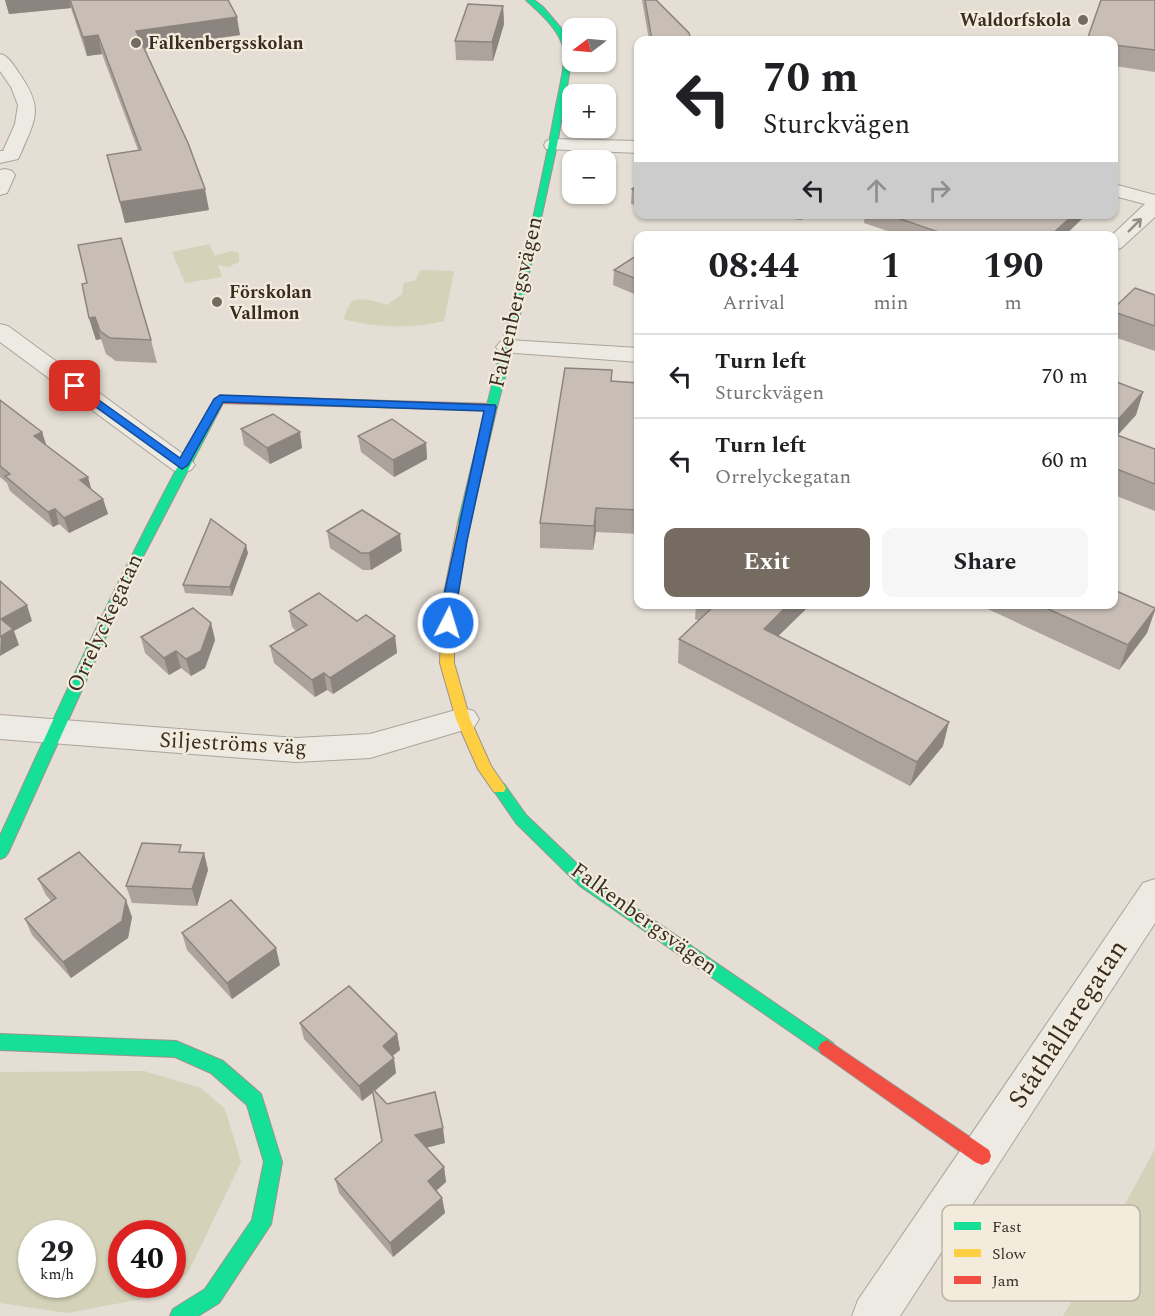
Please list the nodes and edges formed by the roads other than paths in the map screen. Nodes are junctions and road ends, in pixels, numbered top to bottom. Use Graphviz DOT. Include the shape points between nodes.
graph roads {
  1 [pos="529,0"];
  2 [pos="0,59"];
  3 [pos="553,145"];
  4 [pos="634,147"];
  5 [pos="4,169"];
  6 [pos="1118,191"];
  7 [pos="1155,201"];
  8 [pos="1155,206"];
  9 [pos="1118,240"];
  10 [pos="0,331"];
  11 [pos="508,347"];
  12 [pos="634,355"];
  13 [pos="491,407"];
  14 [pos="182,465"];
  15 [pos="463,719"];
  16 [pos="0,727"];
  17 [pos="55,732"];
  18 [pos="0,853"];
  19 [pos="1155,892"];
  20 [pos="0,1042"];
  21 [pos="982,1156"];
  22 [pos="949,1205"];
  23 [pos="942,1215"];
  24 [pos="180,1316"];
  25 [pos="874,1316"];
  1 -- 3 [label="street, Falkenbergsvägen" via="541,8 561,33 568,51"];
  2 -- 5 [label="street" via="26,95 29,113"];
  3 -- 4 [label="street"];
  3 -- 11 [label="street, Falkenbergsvägen"];
  6 -- 7 [label="street"];
  9 -- 8 [label="street, one-way"];
  10 -- 14 [label="street"];
  11 -- 12 [label="street"];
  11 -- 13 [label="street, Falkenbergsvägen"];
  13 -- 14 [label="street, Orrelyckegatan" via="220,399"];
  13 -- 15 [label="street, Falkenbergsvägen" via="448,604 447,663"];
  14 -- 17 [label="street, Orrelyckegatan" via="124,579"];
  15 -- 17 [label="street, Siljeströms väg" via="370,746 296,750"];
  15 -- 21 [label="street, Falkenbergsvägen" via="485,769 521,819 586,882"];
  16 -- 17 [label="street, Siljeströms väg"];
  17 -- 18 [label="street, Orrelyckegatan"];
  19 -- 21 [label="street, Ståthållaregatan"];
  20 -- 24 [label="street" via="176,1049 217,1067 255,1100 273,1162 261,1224 212,1296"];
  21 -- 22 [label="street, Ståthållaregatan"];
  23 -- 25 [label="street, Ståthållaregatan"];
}
